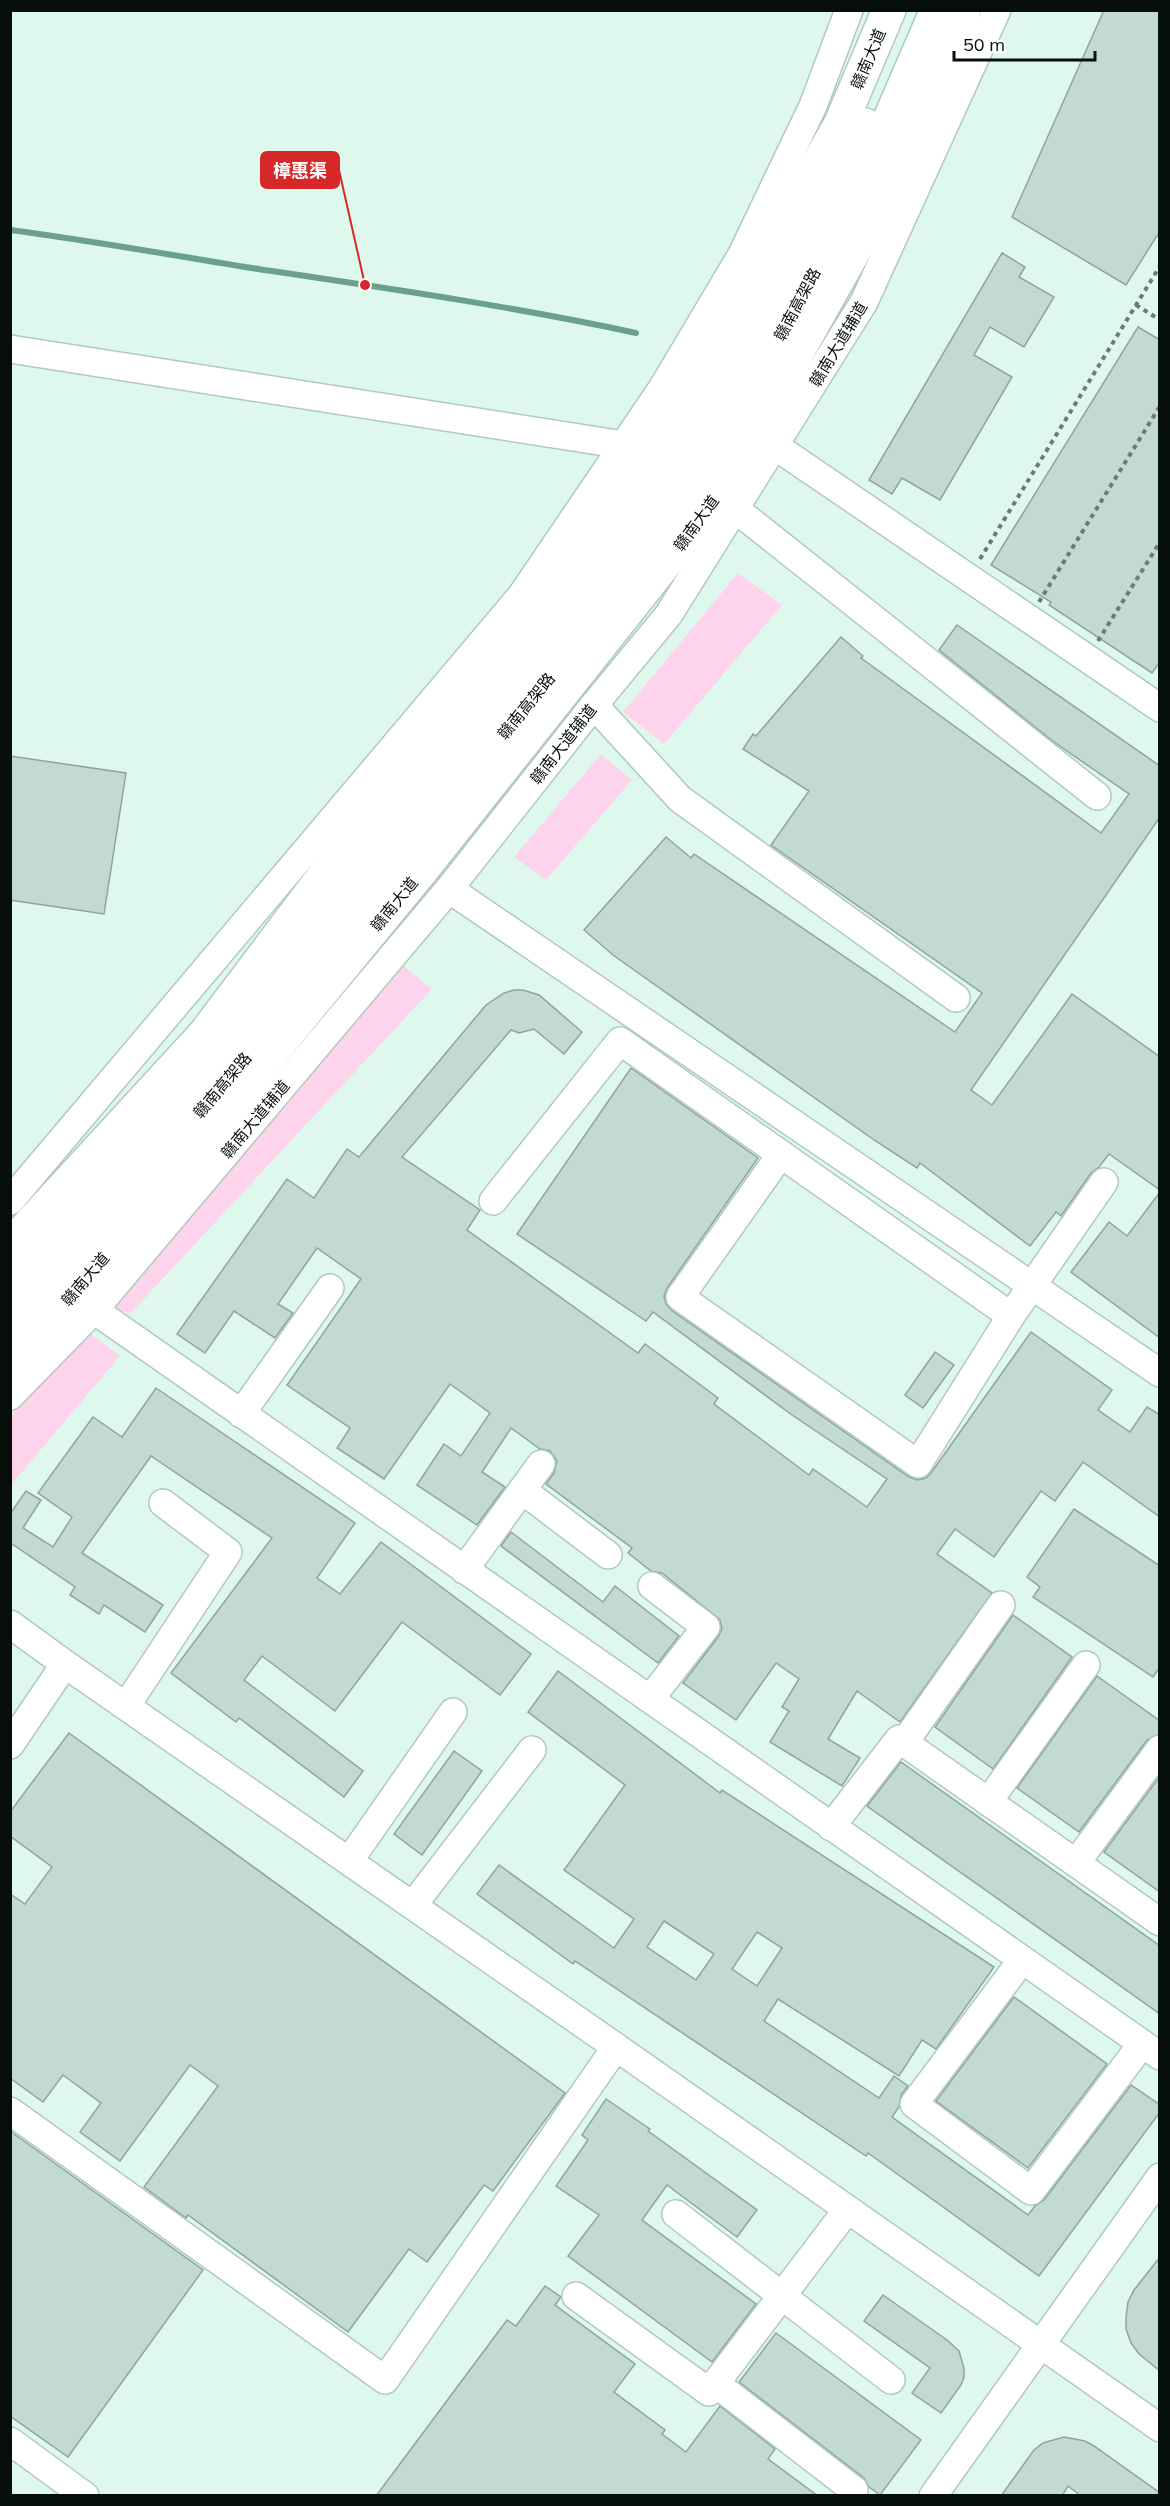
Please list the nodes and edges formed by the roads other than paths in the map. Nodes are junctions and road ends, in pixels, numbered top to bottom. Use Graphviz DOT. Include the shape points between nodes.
graph roads {
  1 [pos="849,10"];
  2 [pos="889,10"];
  3 [pos="915,10"];
  4 [pos="937,10"];
  5 [pos="964,10"];
  6 [pos="997,10"];
  7 [pos="751,261"];
  8 [pos="10,349"];
  9 [pos="675,388"];
  10 [pos="765,437"];
  11 [pos="624,445"];
  12 [pos="734,508"];
  13 [pos="594,705"];
  14 [pos="1160,708"];
  15 [pos="1097,796"];
  16 [pos="449,889"];
  17 [pos="956,998"];
  18 [pos="781,1155"];
  19 [pos="1104,1182"];
  20 [pos="10,1201"];
  21 [pos="493,1201"];
  22 [pos="10,1246"];
  23 [pos="1032,1286"];
  24 [pos="10,1288"];
  25 [pos="330,1288"];
  26 [pos="82,1303"];
  27 [pos="1011,1316"];
  28 [pos="10,1333"];
  29 [pos="10,1364"];
  30 [pos="1160,1374"];
  31 [pos="10,1389"];
  32 [pos="10,1396"];
  33 [pos="241,1414"];
  34 [pos="541,1464"];
  35 [pos="522,1490"];
  36 [pos="163,1503"];
  37 [pos="608,1555"];
  38 [pos="464,1569"];
  39 [pos="652,1586"];
  40 [pos="1001,1605"];
  41 [pos="10,1624"];
  42 [pos="65,1664"];
  43 [pos="1086,1665"];
  44 [pos="650,1699"];
  45 [pos="126,1706"];
  46 [pos="453,1712"];
  47 [pos="904,1743"];
  48 [pos="10,1745"];
  49 [pos="1160,1749"];
  50 [pos="532,1750"];
  51 [pos="988,1802"];
  52 [pos="831,1827"];
  53 [pos="349,1861"];
  54 [pos="1076,1863"];
  55 [pos="413,1905"];
  56 [pos="1160,1922"];
  57 [pos="1022,1960"];
  58 [pos="616,2047"];
  59 [pos="1151,2050"];
  60 [pos="10,2111"];
  61 [pos="1160,2177"];
  62 [pos="847,2210"];
  63 [pos="676,2214"];
  64 [pos="576,2296"];
  65 [pos="781,2296"];
  66 [pos="1040,2346"];
  67 [pos="891,2379"];
  68 [pos="715,2383"];
  69 [pos="1160,2428"];
  70 [pos="10,2441"];
  71 [pos="854,2490"];
  72 [pos="85,2496"];
  73 [pos="933,2496"];
  1 -- 7 [label="street"];
  2 -- 7 [label="main road, 赣南大道" via="841,123"];
  3 -- 24 [label="main road, 赣南高架路" via="856,143 781,287 615,553 283,970"];
  4 -- 28 [label="main road, 赣南高架路" via="860,188 770,354 665,533 242,1062"];
  5 -- 10 [label="main road, 赣南大道" via="910,151 832,290"];
  6 -- 10 [label="street, 赣南大道辅道" via="864,302"];
  7 -- 9 [label="main road, 赣南大道"];
  8 -- 11 [label="street"];
  9 -- 11 [label="street"];
  9 -- 22 [label="main road" via="651,450 539,618 361,827 204,1035"];
  10 -- 12 [label="street, 赣南大道辅道"];
  10 -- 14 [label="street"];
  10 -- 26 [label="main road, 赣南大道"];
  11 -- 20 [label="street" via="521,596"];
  12 -- 13 [label="street, 赣南大道辅道" via="669,614"];
  12 -- 15 [label="street"];
  13 -- 16 [label="street, 赣南大道辅道"];
  13 -- 17 [label="street" via="680,799"];
  16 -- 23 [label="street"];
  16 -- 26 [label="street, 赣南大道辅道"];
  18 -- 21 [label="street" via="620,1041"];
  18 -- 27 [label="street"];
  18 -- 27 [label="street" via="680,1297 918,1464"];
  19 -- 23 [label="street"];
  23 -- 27 [label="street"];
  23 -- 30 [label="street"];
  25 -- 33 [label="street"];
  26 -- 29 [label="main road, 赣南大道"];
  26 -- 31 [label="main road"];
  26 -- 32 [label="street, 赣南大道辅道"];
  26 -- 33 [label="street"];
  33 -- 38 [label="street"];
  34 -- 35 [label="street"];
  35 -- 37 [label="street"];
  35 -- 38 [label="street"];
  36 -- 45 [label="street" via="228,1552"];
  38 -- 44 [label="street"];
  39 -- 44 [label="street" via="706,1627"];
  40 -- 47 [label="street"];
  41 -- 42 [label="street"];
  42 -- 45 [label="street"];
  42 -- 48 [label="street"];
  43 -- 51 [label="street"];
  44 -- 52 [label="street"];
  45 -- 53 [label="street"];
  46 -- 53 [label="street"];
  47 -- 51 [label="street"];
  47 -- 52 [label="street" via="899,1739"];
  49 -- 54 [label="street"];
  50 -- 55 [label="street"];
  51 -- 54 [label="street"];
  52 -- 57 [label="street"];
  53 -- 55 [label="street"];
  54 -- 56 [label="street"];
  55 -- 58 [label="street"];
  57 -- 59 [label="street"];
  57 -- 59 [label="street" via="914,2104 1031,2191"];
  58 -- 60 [label="street" via="385,2380"];
  58 -- 62 [label="street"];
  61 -- 66 [label="street"];
  62 -- 65 [label="street"];
  62 -- 66 [label="street"];
  63 -- 65 [label="street"];
  64 -- 68 [label="street" via="709,2392"];
  65 -- 67 [label="street"];
  65 -- 68 [label="street"];
  66 -- 69 [label="street"];
  66 -- 73 [label="street"];
  68 -- 71 [label="street"];
  70 -- 72 [label="street"];
}
